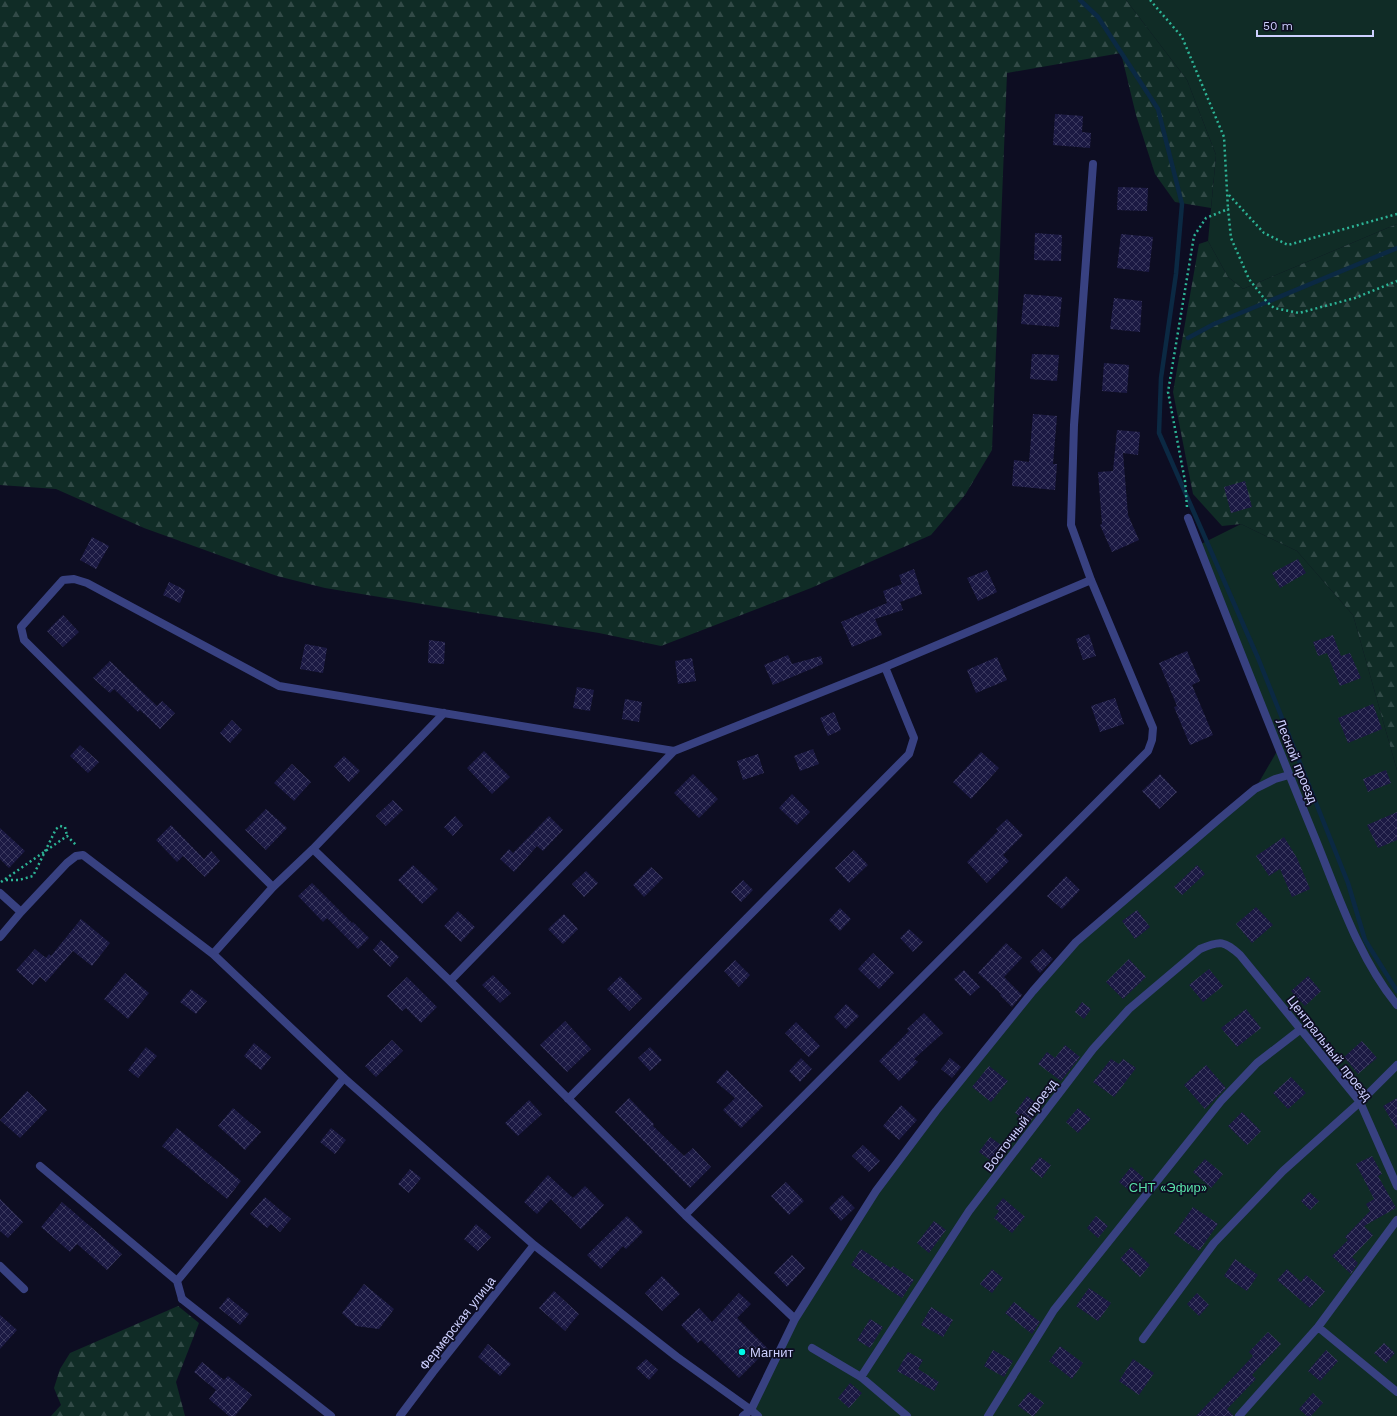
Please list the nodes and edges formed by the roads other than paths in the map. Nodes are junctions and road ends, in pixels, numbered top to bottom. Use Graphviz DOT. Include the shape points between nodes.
graph roads {
  1 [pos="1093,164"];
  2 [pos="1188,518"];
  3 [pos="1091,580"];
  4 [pos="885,667"];
  5 [pos="444,713"];
  6 [pos="674,751"];
  7 [pos="1289,775"];
  8 [pos="313,848"];
  9 [pos="273,887"];
  10 [pos="0,893"];
  11 [pos="20,912"];
  12 [pos="0,937"];
  13 [pos="213,954"];
  14 [pos="1240,955"];
  15 [pos="450,981"];
  16 [pos="1397,1005"];
  17 [pos="1301,1029"];
  18 [pos="1397,1065"];
  19 [pos="344,1078"];
  20 [pos="568,1099"];
  21 [pos="1360,1102"];
  22 [pos="40,1166"];
  23 [pos="1397,1186"];
  24 [pos="685,1215"];
  25 [pos="1397,1220"];
  26 [pos="534,1245"];
  27 [pos="0,1266"];
  28 [pos="177,1281"];
  29 [pos="24,1289"];
  30 [pos="795,1319"];
  31 [pos="1318,1327"];
  32 [pos="1143,1339"];
  33 [pos="812,1348"];
  34 [pos="861,1378"];
  35 [pos="1397,1392"];
  36 [pos="751,1410"];
  37 [pos="331,1416"];
  38 [pos="400,1416"];
  39 [pos="742,1416"];
  40 [pos="758,1416"];
  41 [pos="907,1416"];
  42 [pos="988,1416"];
  43 [pos="1239,1416"];
  1 -- 3 [label="street" via="1074,425 1071,525"];
  2 -- 7 [label="street, Лесной проезд"];
  3 -- 4 [label="street"];
  3 -- 24 [label="street" via="1153,728 1148,751"];
  4 -- 6 [label="street"];
  4 -- 20 [label="street" via="914,738 909,754"];
  5 -- 6 [label="street"];
  5 -- 8 [label="street"];
  5 -- 9 [label="street" via="279,686 87,583 74,579 63,580 21,627 24,640"];
  6 -- 15 [label="street"];
  7 -- 16 [label="street, Лесной проезд" via="1361,950"];
  7 -- 30 [label="street" via="1255,789 1076,942 946,1099 876,1191"];
  8 -- 9 [label="street"];
  8 -- 15 [label="street"];
  9 -- 13 [label="street"];
  10 -- 11 [label="street"];
  11 -- 12 [label="street"];
  11 -- 13 [label="street" via="67,863 76,856 83,855"];
  13 -- 19 [label="street"];
  14 -- 17 [label="street, Центральный проезд"];
  14 -- 34 [label="street, Восточный проезд" via="1227,944 1213,943 1200,949 1129,1009 1093,1049 969,1211"];
  15 -- 20 [label="street"];
  17 -- 21 [label="street, Центральный проезд"];
  17 -- 42 [label="street" via="1257,1063 1220,1101 1054,1310"];
  18 -- 21 [label="street"];
  19 -- 26 [label="street"];
  19 -- 28 [label="street"];
  20 -- 24 [label="street"];
  21 -- 23 [label="street, Центральный проезд"];
  21 -- 32 [label="street" via="1283,1171 1214,1243"];
  22 -- 28 [label="street"];
  24 -- 30 [label="street"];
  25 -- 31 [label="street"];
  26 -- 36 [label="street" via="677,1357"];
  26 -- 38 [label="street, Фермерская улица"];
  27 -- 29 [label="street"];
  28 -- 37 [label="street" via="182,1299"];
  30 -- 36 [label="street"];
  31 -- 35 [label="street"];
  31 -- 43 [label="street"];
  33 -- 34 [label="street"];
  34 -- 41 [label="street"];
  36 -- 39 [label="street"];
  36 -- 40 [label="street"];
}
